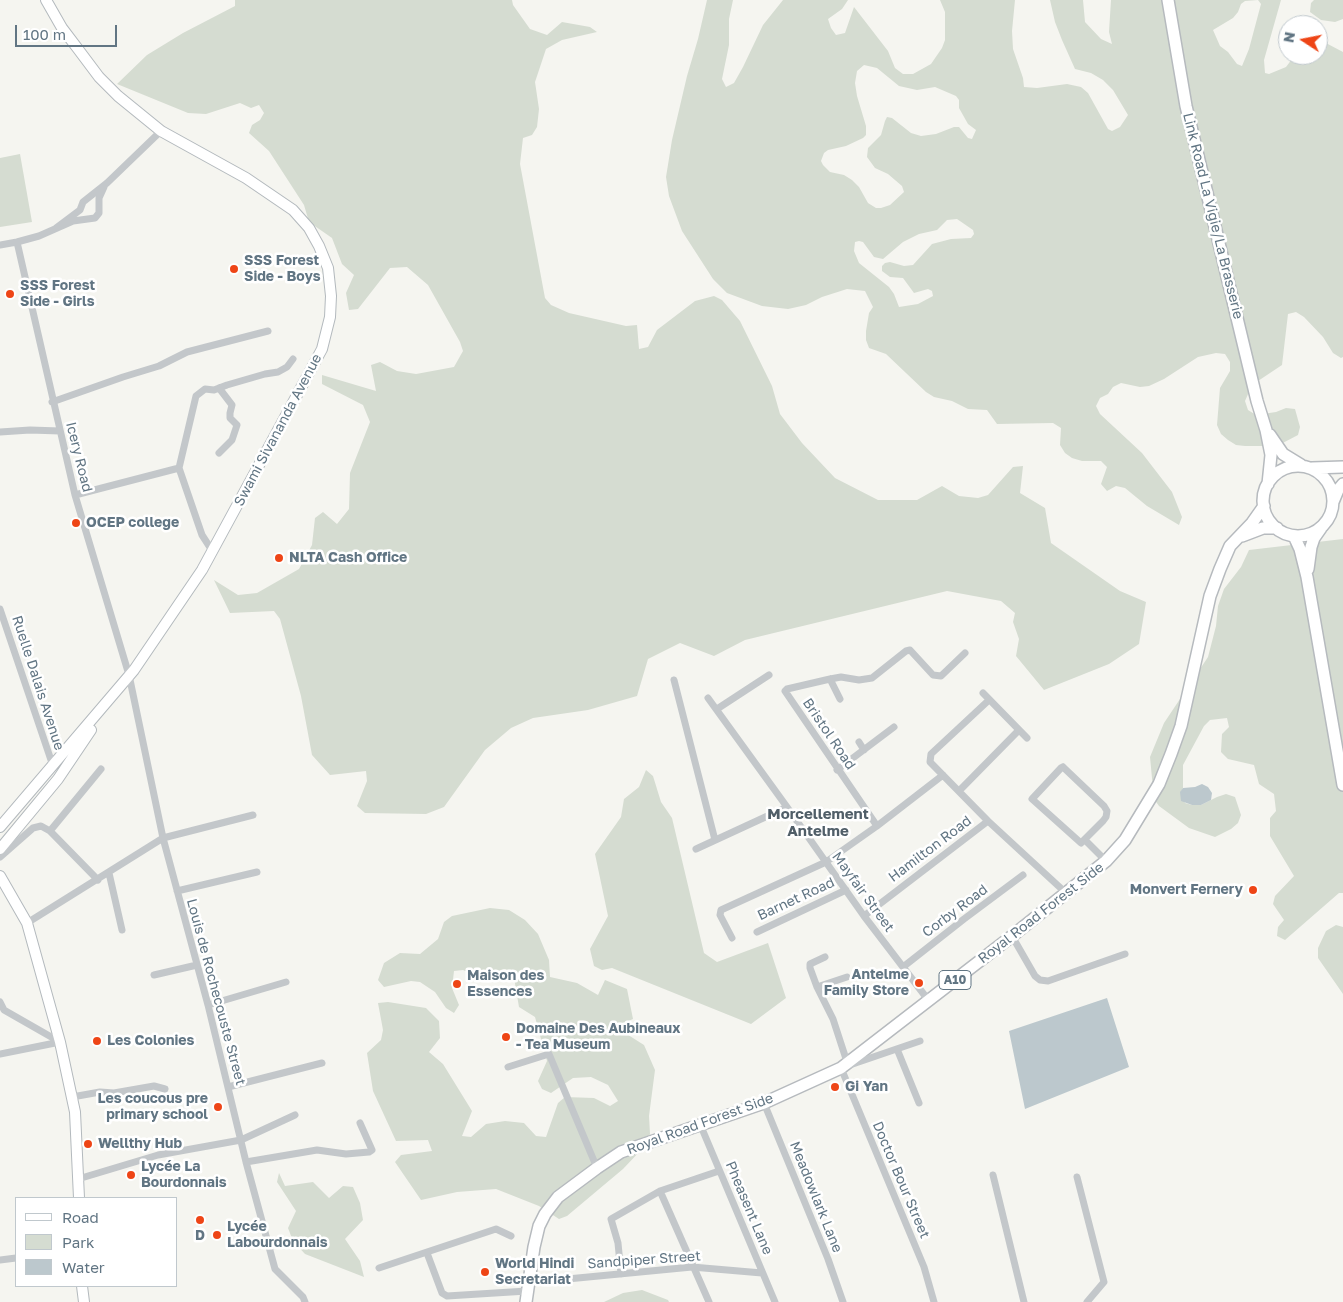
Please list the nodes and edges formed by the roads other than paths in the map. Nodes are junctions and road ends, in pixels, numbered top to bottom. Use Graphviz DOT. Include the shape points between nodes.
graph roads {
  1 [pos="46,0"];
  2 [pos="1168,0"];
  3 [pos="161,131"];
  4 [pos="107,183"];
  5 [pos="88,200"];
  6 [pos="99,204"];
  7 [pos="80,210"];
  8 [pos="87,219"];
  9 [pos="56,228"];
  10 [pos="17,242"];
  11 [pos="0,245"];
  12 [pos="268,332"];
  13 [pos="293,359"];
  14 [pos="219,388"];
  15 [pos="52,402"];
  16 [pos="1266,430"];
  17 [pos="60,431"];
  18 [pos="0,432"];
  19 [pos="219,453"];
  20 [pos="1307,467"];
  21 [pos="1343,467"];
  22 [pos="179,468"];
  23 [pos="1268,484"];
  24 [pos="1343,484"];
  25 [pos="75,495"];
  26 [pos="1333,502"];
  27 [pos="1264,506"];
  28 [pos="1322,526"];
  29 [pos="1276,528"];
  30 [pos="1294,536"];
  31 [pos="1238,538"];
  32 [pos="213,552"];
  33 [pos="1307,577"];
  34 [pos="0,609"];
  35 [pos="964,653"];
  36 [pos="129,676"];
  37 [pos="769,676"];
  38 [pos="830,679"];
  39 [pos="674,680"];
  40 [pos="120,688"];
  41 [pos="983,694"];
  42 [pos="708,698"];
  43 [pos="840,699"];
  44 [pos="989,700"];
  45 [pos="717,709"];
  46 [pos="894,727"];
  47 [pos="1019,730"];
  48 [pos="1027,738"];
  49 [pos="859,742"];
  50 [pos="864,750"];
  51 [pos="53,766"];
  52 [pos="101,769"];
  53 [pos="838,770"];
  54 [pos="943,775"];
  55 [pos="1343,785"];
  56 [pos="959,791"];
  57 [pos="787,807"];
  58 [pos="253,815"];
  59 [pos="988,821"];
  60 [pos="877,826"];
  61 [pos="0,827"];
  62 [pos="50,831"];
  63 [pos="163,838"];
  64 [pos="714,840"];
  65 [pos="1085,840"];
  66 [pos="0,849"];
  67 [pos="696,849"];
  68 [pos="0,857"];
  69 [pos="1106,861"];
  70 [pos="826,862"];
  71 [pos="257,872"];
  72 [pos="109,873"];
  73 [pos="1023,875"];
  74 [pos="0,876"];
  75 [pos="98,880"];
  76 [pos="846,890"];
  77 [pos="177,891"];
  78 [pos="1066,893"];
  79 [pos="864,916"];
  80 [pos="27,923"];
  81 [pos="122,930"];
  82 [pos="757,932"];
  83 [pos="1012,936"];
  84 [pos="732,938"];
  85 [pos="1124,954"];
  86 [pos="825,958"];
  87 [pos="197,965"];
  88 [pos="903,967"];
  89 [pos="154,975"];
  90 [pos="847,977"];
  91 [pos="286,982"];
  92 [pos="817,987"];
  93 [pos="929,1001"];
  94 [pos="0,1002"];
  95 [pos="208,1005"];
  96 [pos="920,1041"];
  97 [pos="60,1042"];
  98 [pos="897,1049"];
  99 [pos="0,1054"];
  100 [pos="322,1063"];
  101 [pos="844,1065"];
  102 [pos="508,1067"];
  103 [pos="228,1087"];
  104 [pos="165,1088"];
  105 [pos="72,1097"];
  106 [pos="764,1103"];
  107 [pos="919,1103"];
  108 [pos="295,1115"];
  109 [pos="360,1123"];
  110 [pos="700,1124"];
  111 [pos="241,1140"];
  112 [pos="246,1162"];
  113 [pos="596,1168"];
  114 [pos="719,1171"];
  115 [pos="993,1175"];
  116 [pos="1077,1177"];
  117 [pos="78,1179"];
  118 [pos="660,1191"];
  119 [pos="79,1197"];
  120 [pos="512,1236"];
  121 [pos="427,1253"];
  122 [pos="15,1258"];
  123 [pos="0,1260"];
  124 [pos="692,1267"];
  125 [pos="379,1268"];
  126 [pos="762,1273"];
  127 [pos="621,1274"];
  128 [pos="82,1287"];
  129 [pos="527,1291"];
  130 [pos="84,1302"];
  131 [pos="305,1302"];
  132 [pos="709,1302"];
  133 [pos="775,1302"];
  134 [pos="843,1302"];
  135 [pos="934,1302"];
  136 [pos="1024,1302"];
  137 [pos="1086,1302"];
  1 -- 3 [label="street, Swami Sivananda Avenue" via="62,28 99,77"];
  2 -- 16 [label="main road, Link Road La Vigie/La Brasserie" via="1186,106"];
  3 -- 4 [label="street"];
  3 -- 32 [label="street, Swami Sivananda Avenue" via="246,178 293,210 319,246 328,268 332,296 322,349"];
  4 -- 5 [label="street"];
  4 -- 6 [label="street"];
  5 -- 6 [label="street"];
  5 -- 7 [label="street"];
  6 -- 8 [label="street" via="98,216"];
  7 -- 8 [label="street"];
  7 -- 9 [label="street"];
  8 -- 9 [label="street"];
  9 -- 10 [label="street"];
  10 -- 11 [label="street"];
  10 -- 15 [label="street, Icery Road"];
  12 -- 15 [label="street" via="187,352 159,366"];
  13 -- 14 [label="street" via="278,372"];
  14 -- 19 [label="street" via="232,405 230,418 237,426 232,440"];
  14 -- 22 [label="street" via="205,389 196,396"];
  15 -- 17 [label="street, Icery Road"];
  16 -- 20 [label="main road" via="1283,454"];
  16 -- 23 [label="main road" via="1271,455"];
  17 -- 18 [label="street"];
  17 -- 25 [label="street, Icery Road"];
  20 -- 21 [label="main road"];
  20 -- 23 [label="main road" via="1286,468"];
  20 -- 26 [label="main road" via="1325,478 1333,493"];
  22 -- 25 [label="street"];
  22 -- 32 [label="street" via="202,535"];
  23 -- 27 [label="main road"];
  24 -- 26 [label="main road"];
  25 -- 36 [label="street, Icery Road"];
  26 -- 28 [label="main road" via="1330,515"];
  27 -- 29 [label="main road"];
  27 -- 31 [label="main road, Royal Road Forest Side"];
  28 -- 30 [label="main road" via="1309,534"];
  28 -- 33 [label="main road" via="1311,547"];
  29 -- 30 [label="main road"];
  29 -- 31 [label="main road" via="1263,528"];
  30 -- 33 [label="main road"];
  31 -- 69 [label="main road, Royal Road Forest Side / A10" via="1230,546 1210,596 1181,726 1159,784 1125,840"];
  32 -- 36 [label="street, Swami Sivananda Avenue"];
  33 -- 55 [label="main road"];
  34 -- 51 [label="street, Ruelle Dalais Avenue"];
  35 -- 38 [label="street, Bristol Road" via="937,677 910,650 872,678"];
  36 -- 40 [label="street, Swami Sivananda Avenue"];
  36 -- 63 [label="street, Louis de Rochecouste Street"];
  37 -- 45 [label="street"];
  38 -- 43 [label="street"];
  38 -- 53 [label="street, Bristol Road" via="785,692"];
  39 -- 64 [label="street"];
  40 -- 51 [label="street"];
  40 -- 66 [label="street" via="58,779"];
  41 -- 44 [label="street"];
  42 -- 45 [label="street, Mayfair Street"];
  44 -- 47 [label="street"];
  44 -- 54 [label="street" via="931,754 930,762"];
  45 -- 57 [label="street, Mayfair Street"];
  46 -- 50 [label="street"];
  47 -- 48 [label="street"];
  47 -- 56 [label="street"];
  49 -- 50 [label="street"];
  50 -- 53 [label="street"];
  51 -- 61 [label="street"];
  52 -- 62 [label="street"];
  53 -- 60 [label="street, Bristol Road"];
  54 -- 56 [label="street"];
  54 -- 60 [label="street"];
  56 -- 59 [label="street"];
  57 -- 64 [label="street"];
  57 -- 70 [label="street, Mayfair Street"];
  58 -- 63 [label="street"];
  59 -- 78 [label="street"];
  59 -- 79 [label="street, Hamilton Road"];
  60 -- 70 [label="street"];
  62 -- 68 [label="street" via="41,826 33,828"];
  62 -- 75 [label="street"];
  63 -- 72 [label="street"];
  63 -- 77 [label="street, Louis de Rochecouste Street"];
  64 -- 67 [label="street"];
  65 -- 65 [label="street" via="1080,842 1032,799 1061,768 1066,768 1107,811 1103,821"];
  65 -- 69 [label="street"];
  69 -- 78 [label="main road, Royal Road Forest Side / A10"];
  70 -- 76 [label="street, Mayfair Street"];
  70 -- 84 [label="street" via="721,910 720,915"];
  71 -- 77 [label="street"];
  72 -- 75 [label="street"];
  72 -- 81 [label="street"];
  73 -- 88 [label="street, Corby Road"];
  74 -- 80 [label="street"];
  75 -- 80 [label="street"];
  76 -- 79 [label="street, Mayfair Street"];
  76 -- 82 [label="street, Barnet Road"];
  77 -- 87 [label="street, Louis de Rochecouste Street"];
  78 -- 83 [label="main road, Royal Road Forest Side / A10"];
  79 -- 88 [label="street, Mayfair Street"];
  80 -- 97 [label="street"];
  83 -- 85 [label="street" via="1040,980 1048,981"];
  83 -- 93 [label="main road, Royal Road Forest Side / A10"];
  86 -- 92 [label="street, Doctor Bour Street" via="809,966"];
  87 -- 89 [label="street"];
  87 -- 95 [label="street, Louis de Rochecouste Street"];
  88 -- 93 [label="street, Mayfair Street"];
  90 -- 92 [label="street"];
  91 -- 95 [label="street"];
  92 -- 101 [label="street, Doctor Bour Street" via="833,1019"];
  93 -- 101 [label="main road, Royal Road Forest Side / A10"];
  94 -- 97 [label="street" via="4,1010"];
  95 -- 103 [label="street, Louis de Rochecouste Street"];
  96 -- 98 [label="street"];
  97 -- 99 [label="street"];
  97 -- 105 [label="street"];
  98 -- 101 [label="street"];
  98 -- 107 [label="street"];
  100 -- 103 [label="street"];
  101 -- 106 [label="main road, Royal Road Forest Side / A10"];
  101 -- 135 [label="street, Doctor Bour Street" via="924,1267"];
  102 -- 113 [label="street" via="549,1054"];
  103 -- 111 [label="street, Louis de Rochecouste Street"];
  104 -- 105 [label="street" via="154,1086"];
  105 -- 117 [label="street"];
  106 -- 110 [label="main road, Royal Road Forest Side / A10"];
  106 -- 134 [label="street, Meadowlark Lane"];
  108 -- 111 [label="street"];
  109 -- 112 [label="street" via="372,1150 369,1152 346,1154 317,1150"];
  110 -- 113 [label="main road, Royal Road Forest Side / A10" via="622,1152"];
  110 -- 114 [label="street, Pheasent Lane"];
  111 -- 112 [label="street, Louis de Rochecouste Street"];
  111 -- 117 [label="street" via="158,1155"];
  112 -- 131 [label="street, Louis de Rochecouste Street" via="275,1269"];
  113 -- 129 [label="main road, Royal Road Forest Side / A10" via="558,1197 545,1214 539,1226"];
  114 -- 118 [label="street"];
  114 -- 126 [label="street, Pheasent Lane"];
  115 -- 136 [label="street"];
  116 -- 137 [label="street" via="1104,1282"];
  117 -- 119 [label="street"];
  118 -- 124 [label="street"];
  118 -- 127 [label="street" via="611,1219 618,1243"];
  120 -- 121 [label="street" via="496,1228"];
  121 -- 125 [label="street"];
  121 -- 129 [label="street, Sandpiper Street" via="442,1293 447,1296"];
  122 -- 123 [label="street"];
  124 -- 126 [label="street, Sandpiper Street"];
  124 -- 127 [label="street, Sandpiper Street"];
  124 -- 132 [label="street"];
  126 -- 133 [label="street, Pheasent Lane"];
  127 -- 129 [label="street, Sandpiper Street" via="558,1280"];
  128 -- 130 [label="street"];
}
